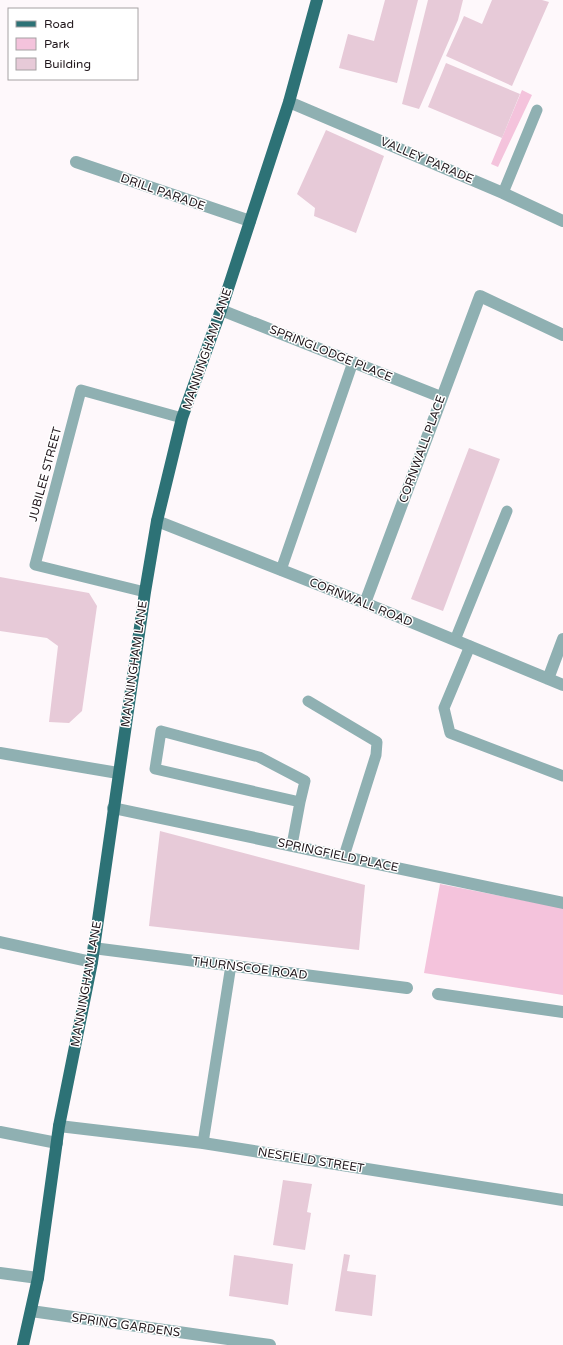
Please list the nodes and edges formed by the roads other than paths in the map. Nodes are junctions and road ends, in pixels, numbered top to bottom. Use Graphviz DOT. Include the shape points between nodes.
graph roads {
  1 [pos="317,0"];
  2 [pos="289,102"];
  3 [pos="537,110"];
  4 [pos="76,162"];
  5 [pos="503,193"];
  6 [pos="250,221"];
  7 [pos="563,221"];
  8 [pos="221,310"];
  9 [pos="563,335"];
  10 [pos="353,362"];
  11 [pos="441,397"];
  12 [pos="182,418"];
  13 [pos="507,511"];
  14 [pos="158,521"];
  15 [pos="281,570"];
  16 [pos="144,592"];
  17 [pos="365,603"];
  18 [pos="563,639"];
  19 [pos="455,640"];
  20 [pos="470,646"];
  21 [pos="548,679"];
  22 [pos="563,685"];
  23 [pos="308,701"];
  24 [pos="0,753"];
  25 [pos="118,773"];
  26 [pos="563,776"];
  27 [pos="300,802"];
  28 [pos="113,808"];
  29 [pos="292,845"];
  30 [pos="344,856"];
  31 [pos="563,903"];
  32 [pos="0,942"];
  33 [pos="93,948"];
  34 [pos="92,962"];
  35 [pos="231,965"];
  36 [pos="407,988"];
  37 [pos="438,994"];
  38 [pos="563,1012"];
  39 [pos="59,1126"];
  40 [pos="0,1132"];
  41 [pos="56,1143"];
  42 [pos="203,1143"];
  43 [pos="563,1200"];
  44 [pos="0,1272"];
  45 [pos="38,1278"];
  46 [pos="31,1311"];
  47 [pos="23,1345"];
  48 [pos="270,1345"];
  1 -- 2 [label="main road, MANNINGHAM LANE"];
  2 -- 5 [label="street, VALLEY PARADE"];
  2 -- 6 [label="main road, MANNINGHAM LANE"];
  3 -- 5 [label="lane"];
  4 -- 6 [label="street, DRILL PARADE"];
  5 -- 7 [label="street, VALLEY PARADE"];
  6 -- 8 [label="main road, MANNINGHAM LANE"];
  8 -- 10 [label="street, SPRINGLODGE PLACE"];
  8 -- 12 [label="main road, MANNINGHAM LANE"];
  9 -- 11 [label="street, CORNWALL PLACE" via="480,296"];
  10 -- 11 [label="street, SPRINGLODGE PLACE"];
  10 -- 15 [label="lane"];
  11 -- 17 [label="street, CORNWALL PLACE"];
  12 -- 14 [label="main road, MANNINGHAM LANE"];
  12 -- 16 [label="lane, JUBILEE STREET" via="81,390 34,565"];
  13 -- 19 [label="lane"];
  14 -- 15 [label="street, CORNWALL ROAD"];
  14 -- 16 [label="main road, MANNINGHAM LANE"];
  15 -- 17 [label="street, CORNWALL ROAD"];
  16 -- 25 [label="main road, MANNINGHAM LANE"];
  17 -- 19 [label="street, CORNWALL ROAD"];
  18 -- 21 [label="street"];
  19 -- 20 [label="street, CORNWALL ROAD"];
  20 -- 21 [label="street, CORNWALL ROAD"];
  20 -- 26 [label="lane" via="444,708 450,732"];
  21 -- 22 [label="street, CORNWALL ROAD"];
  23 -- 30 [label="lane" via="377,742 376,755"];
  24 -- 25 [label="street"];
  25 -- 28 [label="main road, MANNINGHAM LANE"];
  27 -- 27 [label="lane" via="155,769 161,731 259,757 304,781"];
  27 -- 29 [label="lane"];
  28 -- 29 [label="street, SPRINGFIELD PLACE"];
  28 -- 33 [label="main road, MANNINGHAM LANE"];
  29 -- 30 [label="street, SPRINGFIELD PLACE"];
  30 -- 31 [label="street, SPRINGFIELD PLACE"];
  32 -- 34 [label="street"];
  33 -- 34 [label="main road, MANNINGHAM LANE"];
  33 -- 35 [label="street, THURNSCOE ROAD"];
  34 -- 39 [label="main road, MANNINGHAM LANE"];
  35 -- 36 [label="street, THURNSCOE ROAD"];
  35 -- 42 [label="lane"];
  37 -- 38 [label="street"];
  39 -- 41 [label="main road, MANNINGHAM LANE"];
  39 -- 42 [label="street, NESFIELD STREET"];
  40 -- 41 [label="street"];
  41 -- 45 [label="main road, MANNINGHAM LANE"];
  42 -- 43 [label="street, NESFIELD STREET"];
  44 -- 45 [label="street"];
  45 -- 46 [label="main road, MANNINGHAM LANE"];
  46 -- 47 [label="main road, MANNINGHAM LANE"];
  46 -- 48 [label="street, SPRING GARDENS"];
}
